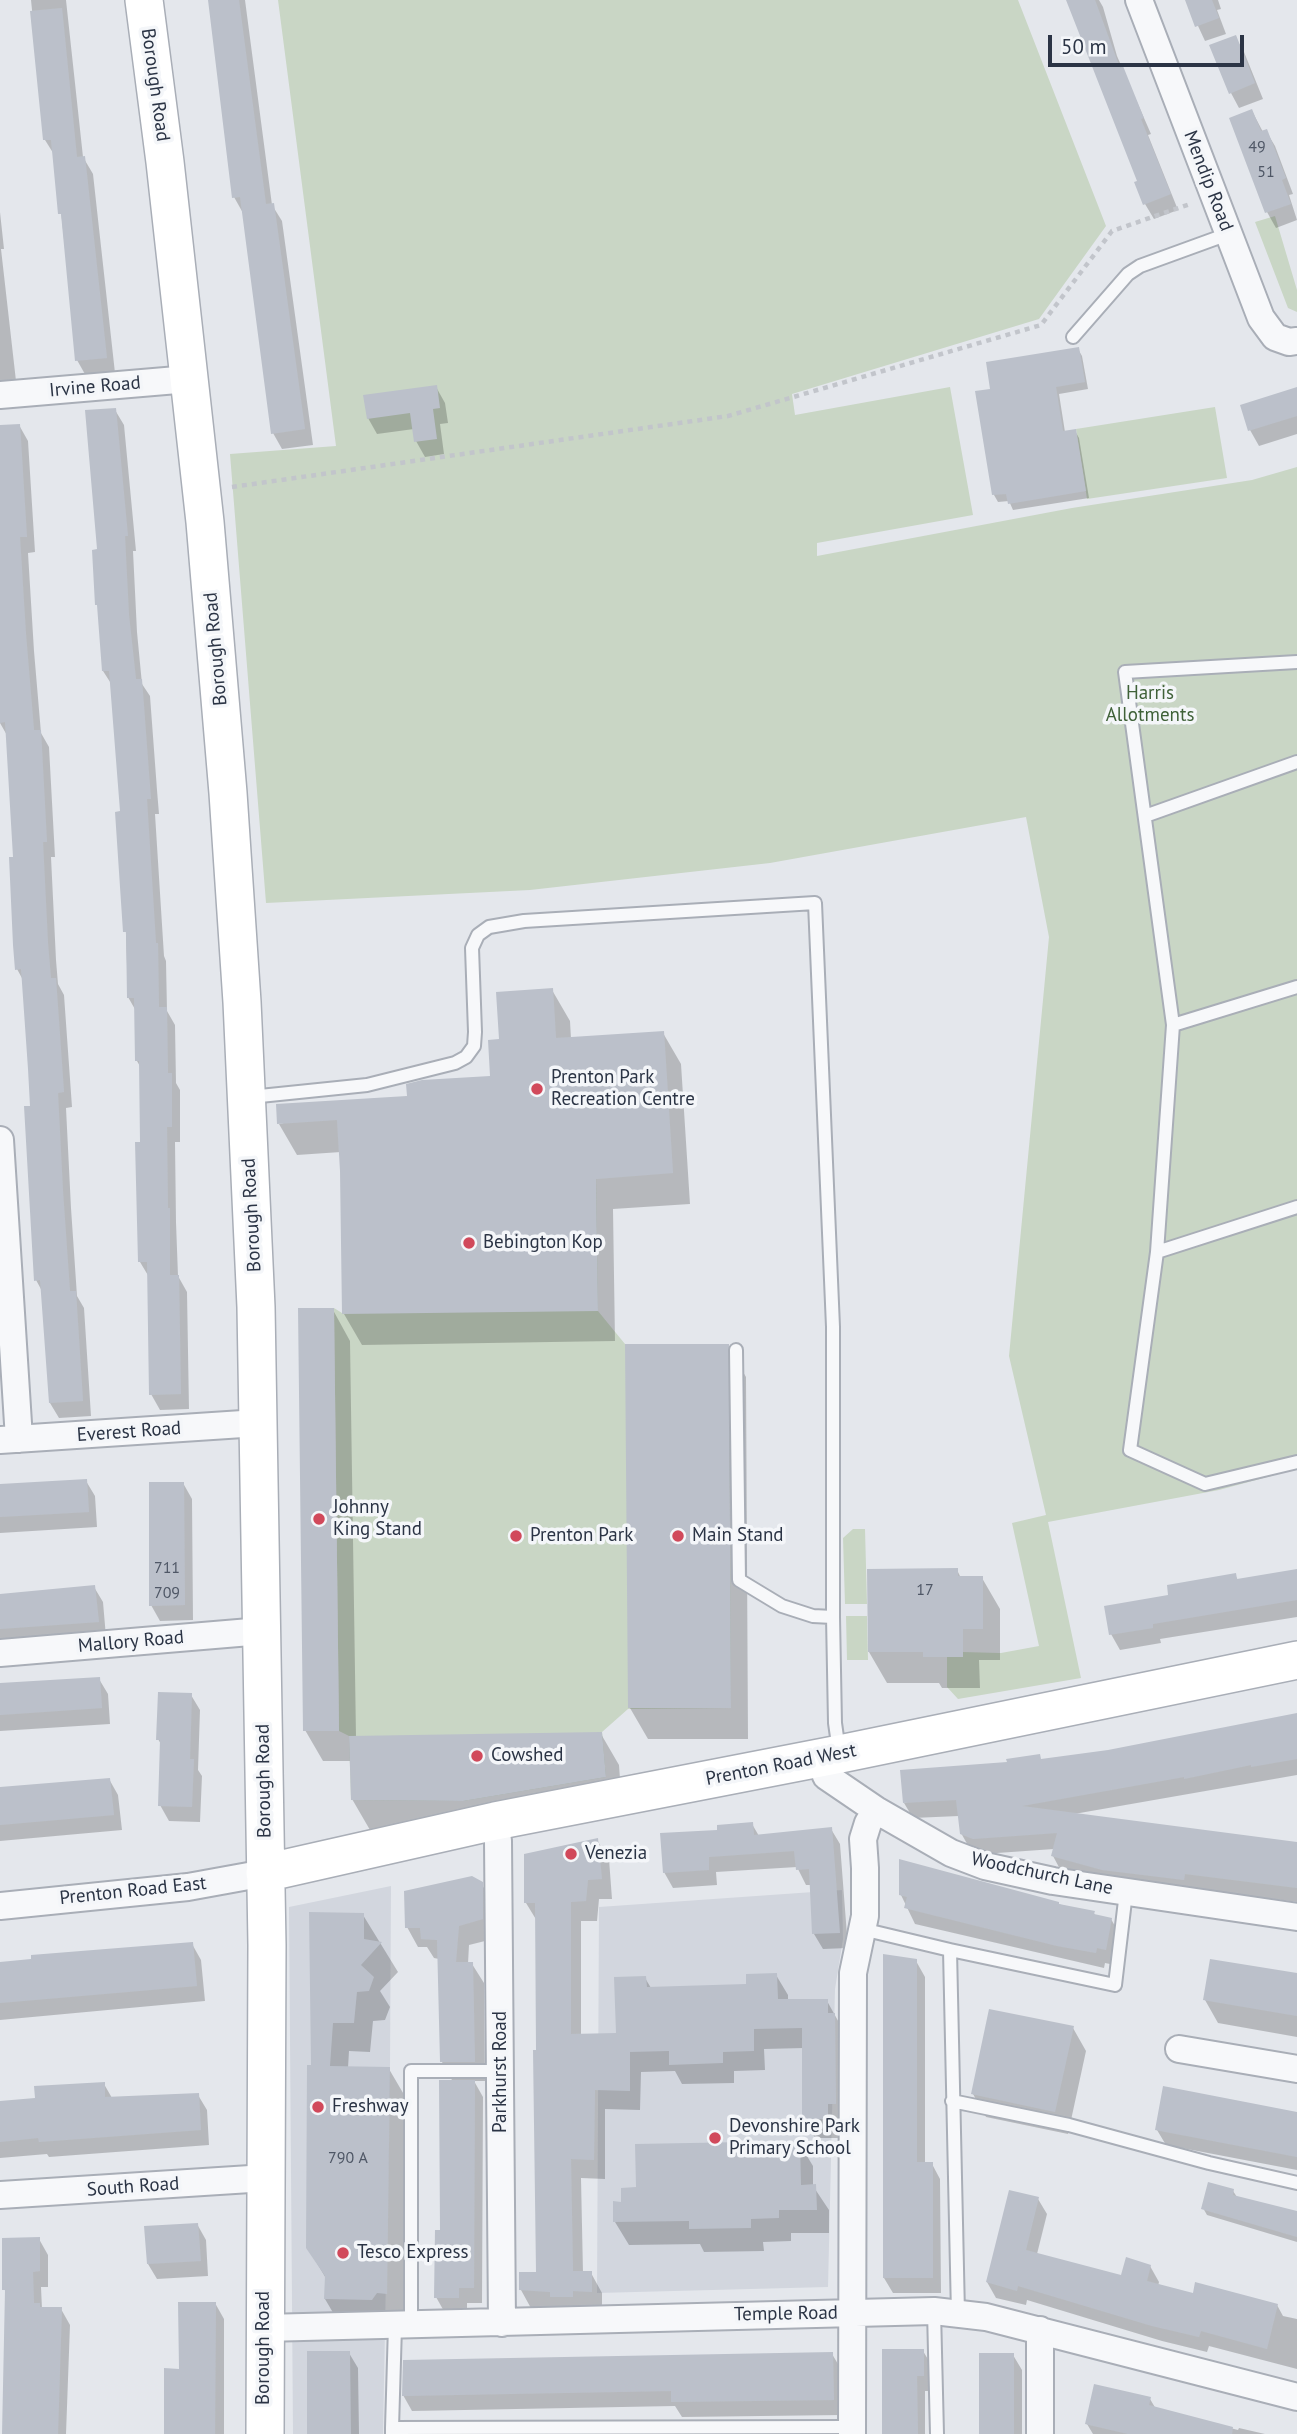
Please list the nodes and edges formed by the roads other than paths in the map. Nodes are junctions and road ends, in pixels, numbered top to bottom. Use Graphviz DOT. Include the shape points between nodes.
graph roads {
  1 [pos="144,0"];
  2 [pos="1139,0"];
  3 [pos="1228,234"];
  4 [pos="1073,337"];
  5 [pos="1297,341"];
  6 [pos="189,379"];
  7 [pos="0,395"];
  8 [pos="1297,662"];
  9 [pos="1297,762"];
  10 [pos="1145,816"];
  11 [pos="1297,987"];
  12 [pos="1173,1025"];
  13 [pos="246,1098"];
  14 [pos="0,1140"];
  15 [pos="1297,1207"];
  16 [pos="1157,1252"];
  17 [pos="736,1350"];
  18 [pos="258,1423"];
  19 [pos="10,1440"];
  20 [pos="1297,1462"];
  21 [pos="833,1617"];
  22 [pos="262,1631"];
  23 [pos="0,1653"];
  24 [pos="1297,1660"];
  25 [pos="830,1756"];
  26 [pos="876,1810"];
  27 [pos="495,1821"];
  28 [pos="265,1873"];
  29 [pos="1126,1892"];
  30 [pos="0,1906"];
  31 [pos="1297,1917"];
  32 [pos="862,1929"];
  33 [pos="950,1950"];
  34 [pos="1179,2049"];
  35 [pos="1297,2069"];
  36 [pos="501,2071"];
  37 [pos="952,2101"];
  38 [pos="267,2178"];
  39 [pos="1297,2183"];
  40 [pos="0,2195"];
  41 [pos="946,2312"];
  42 [pos="853,2313"];
  43 [pos="502,2323"];
  44 [pos="403,2326"];
  45 [pos="264,2328"];
  46 [pos="1040,2330"];
  47 [pos="1297,2397"];
  48 [pos="852,2430"];
  49 [pos="392,2431"];
  50 [pos="265,2434"];
  51 [pos="937,2434"];
  52 [pos="1040,2434"];
  1 -- 6 [label="street, Borough Road"];
  2 -- 3 [label="street, Mendip Road"];
  3 -- 4 [label="lane" via="1140,266"];
  3 -- 5 [label="street, Mendip Road" via="1261,318 1275,337"];
  6 -- 7 [label="street, Irvine Road"];
  6 -- 13 [label="street, Borough Road" via="228,793"];
  8 -- 10 [label="lane" via="1125,672"];
  9 -- 10 [label="lane"];
  10 -- 12 [label="lane"];
  11 -- 12 [label="lane"];
  12 -- 16 [label="lane"];
  13 -- 18 [label="street, Borough Road"];
  13 -- 21 [label="lane" via="368,1085 466,1057 474,1046 475,1032 472,948 478,935 503,923 815,903 834,1327"];
  14 -- 19 [label="street"];
  15 -- 16 [label="lane"];
  16 -- 20 [label="lane" via="1130,1450 1205,1484"];
  17 -- 21 [label="lane" via="739,1580 782,1606"];
  18 -- 19 [label="street, Everest Road"];
  18 -- 22 [label="street, Borough Road"];
  21 -- 25 [label="lane" via="835,1723"];
  22 -- 23 [label="street, Mallory Road"];
  22 -- 28 [label="street, Borough Road"];
  24 -- 25 [label="street, Prenton Road West"];
  25 -- 26 [label="street, Woodchurch Lane" via="826,1776"];
  25 -- 27 [label="street, Prenton Road West"];
  26 -- 29 [label="street, Woodchurch Lane" via="951,1853 985,1866"];
  26 -- 32 [label="street" via="863,1839"];
  27 -- 28 [label="street, Prenton Road West"];
  27 -- 36 [label="street, Parkhurst Road"];
  28 -- 30 [label="street, Prenton Road East" via="188,1887"];
  28 -- 38 [label="street, Borough Road"];
  29 -- 31 [label="street, Woodchurch Lane"];
  29 -- 33 [label="lane" via="1115,1985"];
  32 -- 33 [label="lane"];
  32 -- 42 [label="street" via="853,1973"];
  33 -- 37 [label="lane"];
  34 -- 35 [label="street"];
  36 -- 43 [label="street, Parkhurst Road"];
  36 -- 44 [label="lane" via="411,2071"];
  37 -- 39 [label="lane" via="1069,2125"];
  37 -- 41 [label="lane"];
  38 -- 40 [label="street, South Road"];
  38 -- 45 [label="street, Borough Road"];
  41 -- 42 [label="street, Temple Road"];
  41 -- 46 [label="street, Temple Road"];
  41 -- 51 [label="lane"];
  42 -- 43 [label="street, Temple Road"];
  42 -- 48 [label="street"];
  43 -- 44 [label="street, Temple Road"];
  44 -- 45 [label="street, Temple Road"];
  44 -- 49 [label="lane"];
  45 -- 50 [label="street, Borough Road"];
  46 -- 47 [label="street, Temple Road"];
  46 -- 52 [label="street"];
  48 -- 49 [label="lane"];
}
